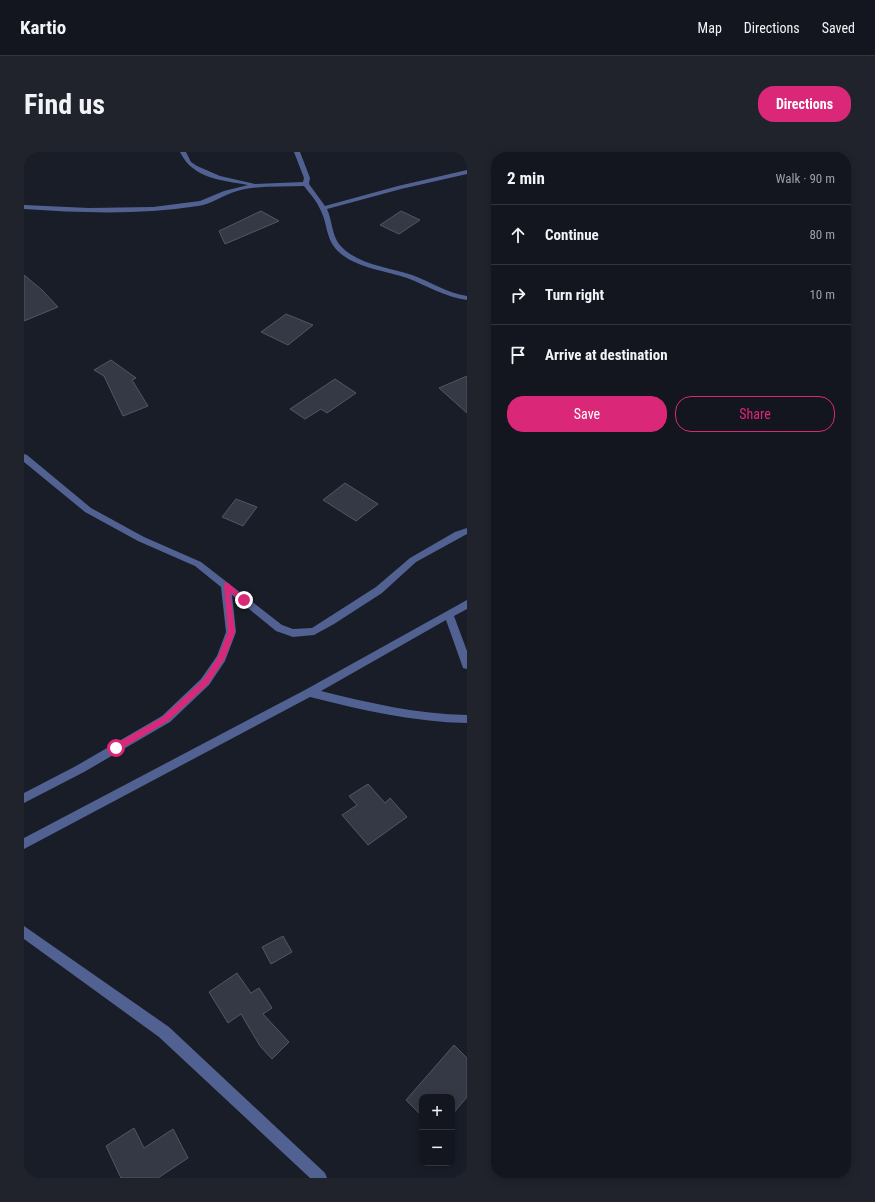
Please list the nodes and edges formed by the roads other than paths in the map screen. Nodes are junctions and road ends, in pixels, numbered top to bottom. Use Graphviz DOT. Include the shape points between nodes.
graph roads {
  1 [pos="183,152"];
  2 [pos="297,152"];
  3 [pos="467,172"];
  4 [pos="306,184"];
  5 [pos="256,185"];
  6 [pos="24,207"];
  7 [pos="324,208"];
  8 [pos="467,298"];
  9 [pos="24,457"];
  10 [pos="467,532"];
  11 [pos="226,585"];
  12 [pos="467,604"];
  13 [pos="449,615"];
  14 [pos="467,665"];
  15 [pos="309,693"];
  16 [pos="467,719"];
  17 [pos="24,798"];
  18 [pos="24,844"];
  19 [pos="24,932"];
  20 [pos="320,1178"];
  1 -- 5 [label="street" via="189,163 213,176"];
  2 -- 4 [label="street" via="307,178"];
  3 -- 7 [label="street" via="407,185"];
  4 -- 5 [label="street"];
  4 -- 7 [label="street"];
  5 -- 6 [label="street" via="229,191 204,203 145,210 90,212"];
  7 -- 8 [label="street" via="331,236 336,246 345,254 439,291"];
  9 -- 11 [label="street" via="88,510 141,539 198,564"];
  10 -- 11 [label="street" via="458,534 413,560 379,590 309,632 293,633 279,628"];
  11 -- 17 [label="street" via="231,632 221,658 205,682 166,719"];
  12 -- 13 [label="street"];
  13 -- 14 [label="street"];
  13 -- 15 [label="street"];
  15 -- 16 [label="street" via="395,713 442,719"];
  15 -- 18 [label="street"];
  19 -- 20 [label="street" via="164,1032"];
}
